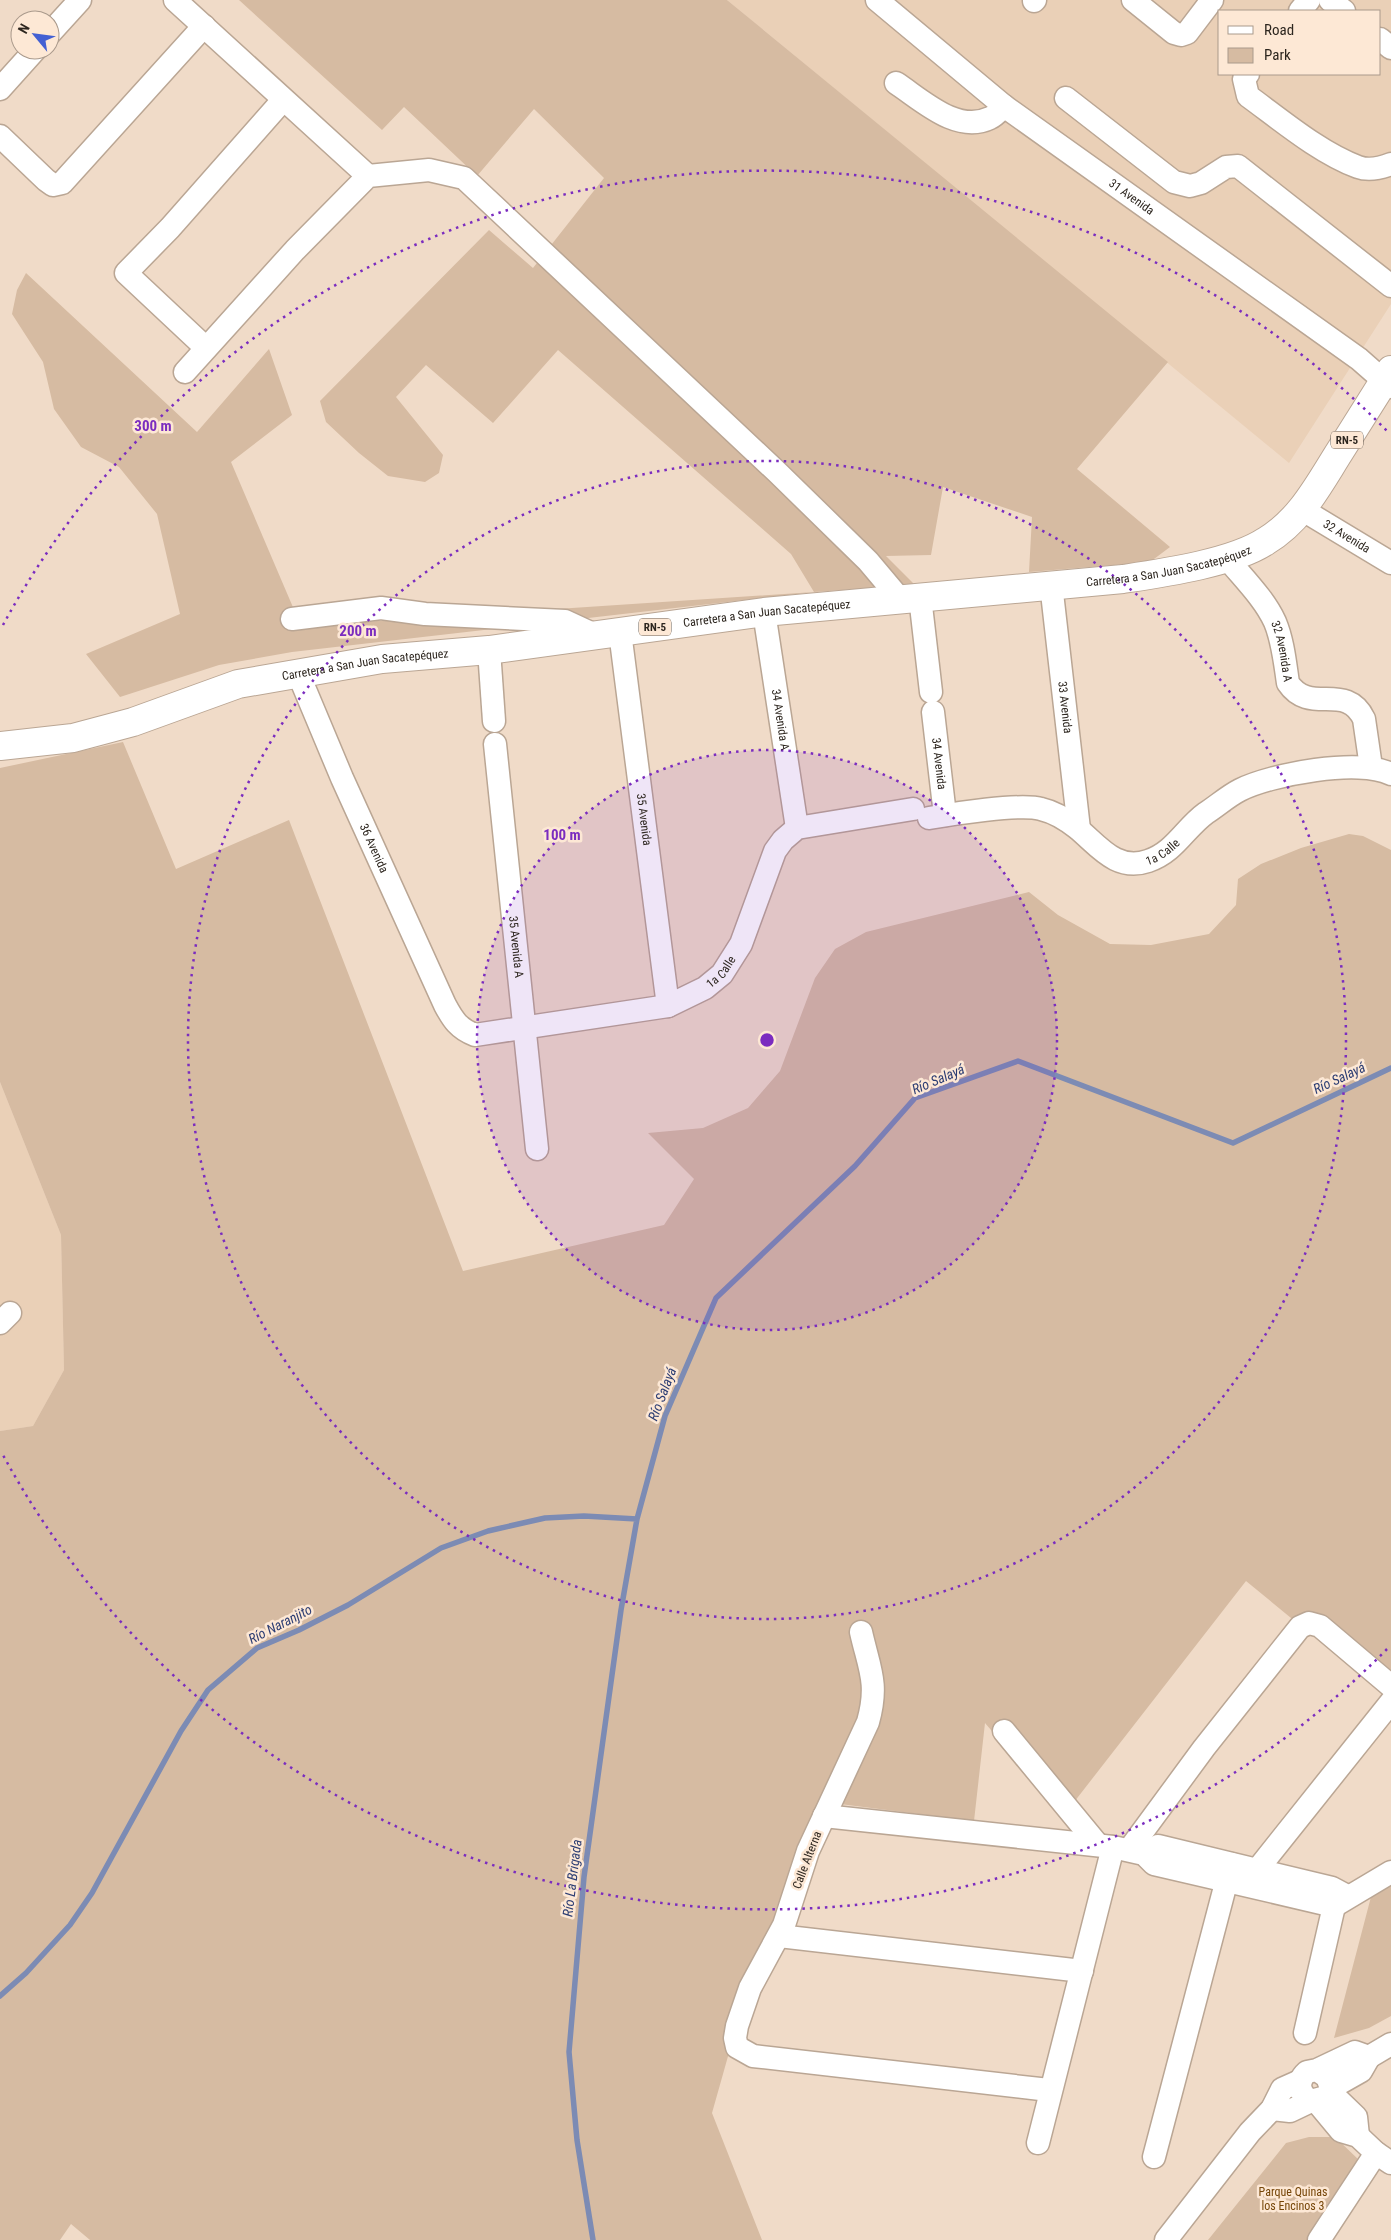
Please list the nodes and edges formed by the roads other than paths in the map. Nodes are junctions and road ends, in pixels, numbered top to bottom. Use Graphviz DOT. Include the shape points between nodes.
graph roads {
  1 [pos="80,0"];
  2 [pos="175,0"];
  3 [pos="877,0"];
  4 [pos="1133,0"];
  5 [pos="1212,0"];
  6 [pos="1309,0"];
  7 [pos="1330,0"];
  8 [pos="1301,10"];
  9 [pos="1343,10"];
  10 [pos="60,22"];
  11 [pos="204,26"];
  12 [pos="1381,40"];
  13 [pos="1391,48"];
  14 [pos="26,60"];
  15 [pos="1247,75"];
  16 [pos="896,83"];
  17 [pos="0,89"];
  18 [pos="1066,98"];
  19 [pos="283,100"];
  20 [pos="1004,106"];
  21 [pos="0,136"];
  22 [pos="1391,164"];
  23 [pos="368,176"];
  24 [pos="1389,280"];
  25 [pos="206,348"];
  26 [pos="185,372"];
  27 [pos="1388,380"];
  28 [pos="1303,510"];
  29 [pos="1226,557"];
  30 [pos="1391,563"];
  31 [pos="1051,584"];
  32 [pos="910,598"];
  33 [pos="764,612"];
  34 [pos="292,619"];
  35 [pos="620,632"];
  36 [pos="593,634"];
  37 [pos="489,650"];
  38 [pos="298,673"];
  39 [pos="494,721"];
  40 [pos="495,744"];
  41 [pos="0,746"];
  42 [pos="1381,770"];
  43 [pos="929,814"];
  44 [pos="797,828"];
  45 [pos="1079,829"];
  46 [pos="668,1006"];
  47 [pos="455,1023"];
  48 [pos="524,1027"];
  49 [pos="537,1150"];
  50 [pos="861,1632"];
  51 [pos="1391,1686"];
  52 [pos="1391,1702"];
  53 [pos="1004,1731"];
  54 [pos="824,1816"];
  55 [pos="1121,1849"];
  56 [pos="1257,1870"];
  57 [pos="1391,1872"];
  58 [pos="1229,1873"];
  59 [pos="1340,1901"];
  60 [pos="779,1936"];
  61 [pos="1082,1971"];
  62 [pos="1305,2033"];
  63 [pos="1391,2044"];
  64 [pos="1369,2057"];
  65 [pos="1309,2076"];
  66 [pos="1049,2090"];
  67 [pos="1322,2096"];
  68 [pos="1272,2108"];
  69 [pos="1038,2143"];
  70 [pos="1154,2157"];
  71 [pos="1383,2158"];
  72 [pos="1166,2240"];
  73 [pos="1319,2240"];
  1 -- 10 [label="street"];
  2 -- 11 [label="street"];
  3 -- 20 [label="street, 31 Avenida"];
  4 -- 5 [label="street" via="1174,33 1181,35 1187,33"];
  6 -- 8 [label="street"];
  7 -- 9 [label="street"];
  11 -- 19 [label="street"];
  11 -- 21 [label="street" via="62,183 53,185 46,180"];
  12 -- 13 [label="street"];
  14 -- 17 [label="street"];
  15 -- 22 [label="street" via="1244,79 1248,96 1334,155 1359,168 1380,169"];
  16 -- 20 [label="street" via="945,115 968,123 991,118"];
  18 -- 24 [label="street" via="1174,182 1190,186 1226,167 1238,166"];
  19 -- 23 [label="street"];
  19 -- 25 [label="street" via="177,221 126,273"];
  20 -- 27 [label="street, 31 Avenida"];
  23 -- 25 [label="street"];
  23 -- 32 [label="street" via="429,170 464,178"];
  25 -- 26 [label="street"];
  27 -- 28 [label="main road, Carretera a San Juan Sacatepéquez / RN-5"];
  28 -- 29 [label="main road, Carretera a San Juan Sacatepéquez / RN-5" via="1268,540"];
  28 -- 30 [label="street, 32 Avenida"];
  29 -- 31 [label="main road, Carretera a San Juan Sacatepéquez / RN-5" via="1182,569 1123,579"];
  29 -- 42 [label="street, 32 Avenida A" via="1261,599 1275,622 1292,689 1311,700 1348,701 1360,711"];
  31 -- 32 [label="main road, Carretera a San Juan Sacatepéquez / RN-5"];
  31 -- 45 [label="street, 33 Avenida"];
  32 -- 33 [label="main road, Carretera a San Juan Sacatepéquez / RN-5"];
  32 -- 43 [label="street, 34 Avenida" via="932,702"];
  33 -- 35 [label="main road, Carretera a San Juan Sacatepéquez / RN-5"];
  33 -- 44 [label="street, 34 Avenida A"];
  34 -- 36 [label="street" via="381,608 425,614 565,621"];
  35 -- 36 [label="main road, Carretera a San Juan Sacatepéquez / RN-5"];
  35 -- 46 [label="street, 35 Avenida"];
  36 -- 37 [label="main road, Carretera a San Juan Sacatepéquez / RN-5"];
  37 -- 38 [label="main road, Carretera a San Juan Sacatepéquez / RN-5" via="382,659"];
  37 -- 39 [label="street"];
  38 -- 41 [label="main road, Carretera a San Juan Sacatepéquez / RN-5" via="238,684 133,722 73,738"];
  38 -- 47 [label="street, 36 Avenida" via="342,778"];
  40 -- 48 [label="street, 35 Avenida A"];
  42 -- 45 [label="street, 1a Calle" via="1301,771 1241,790 1204,815 1165,852 1147,862 1124,862 1106,854"];
  43 -- 44 [label="street, 1a Calle"];
  43 -- 45 [label="street, 1a Calle" via="1032,807 1062,817"];
  44 -- 46 [label="street, 1a Calle" via="776,851 741,944 722,974 705,988"];
  46 -- 48 [label="street, 1a Calle"];
  47 -- 48 [label="street, 1a Calle" via="475,1035"];
  48 -- 49 [label="street, 35 Avenida A"];
  50 -- 54 [label="street, Calle Alterna" via="872,1668 872,1705 868,1722"];
  51 -- 55 [label="street" via="1320,1626 1309,1622 1300,1627"];
  52 -- 56 [label="street"];
  53 -- 55 [label="street"];
  54 -- 55 [label="street"];
  54 -- 60 [label="street, Calle Alterna" via="799,1874"];
  55 -- 58 [label="street" via="1158,1846"];
  55 -- 61 [label="street"];
  56 -- 58 [label="street"];
  56 -- 59 [label="street" via="1332,1888"];
  57 -- 59 [label="street"];
  58 -- 59 [label="street"];
  58 -- 70 [label="street"];
  59 -- 62 [label="street"];
  60 -- 61 [label="street"];
  60 -- 66 [label="street, Calle Alterna" via="750,1988 735,2038 742,2052"];
  61 -- 66 [label="street"];
  63 -- 64 [label="street"];
  64 -- 65 [label="street" via="1355,2052"];
  64 -- 67 [label="street" via="1361,2071"];
  65 -- 67 [label="street" via="1327,2077"];
  65 -- 68 [label="street" via="1282,2089"];
  66 -- 69 [label="street"];
  67 -- 68 [label="street" via="1290,2112"];
  67 -- 71 [label="street" via="1356,2117 1358,2136"];
  68 -- 72 [label="street"];
  71 -- 73 [label="street"];
}
